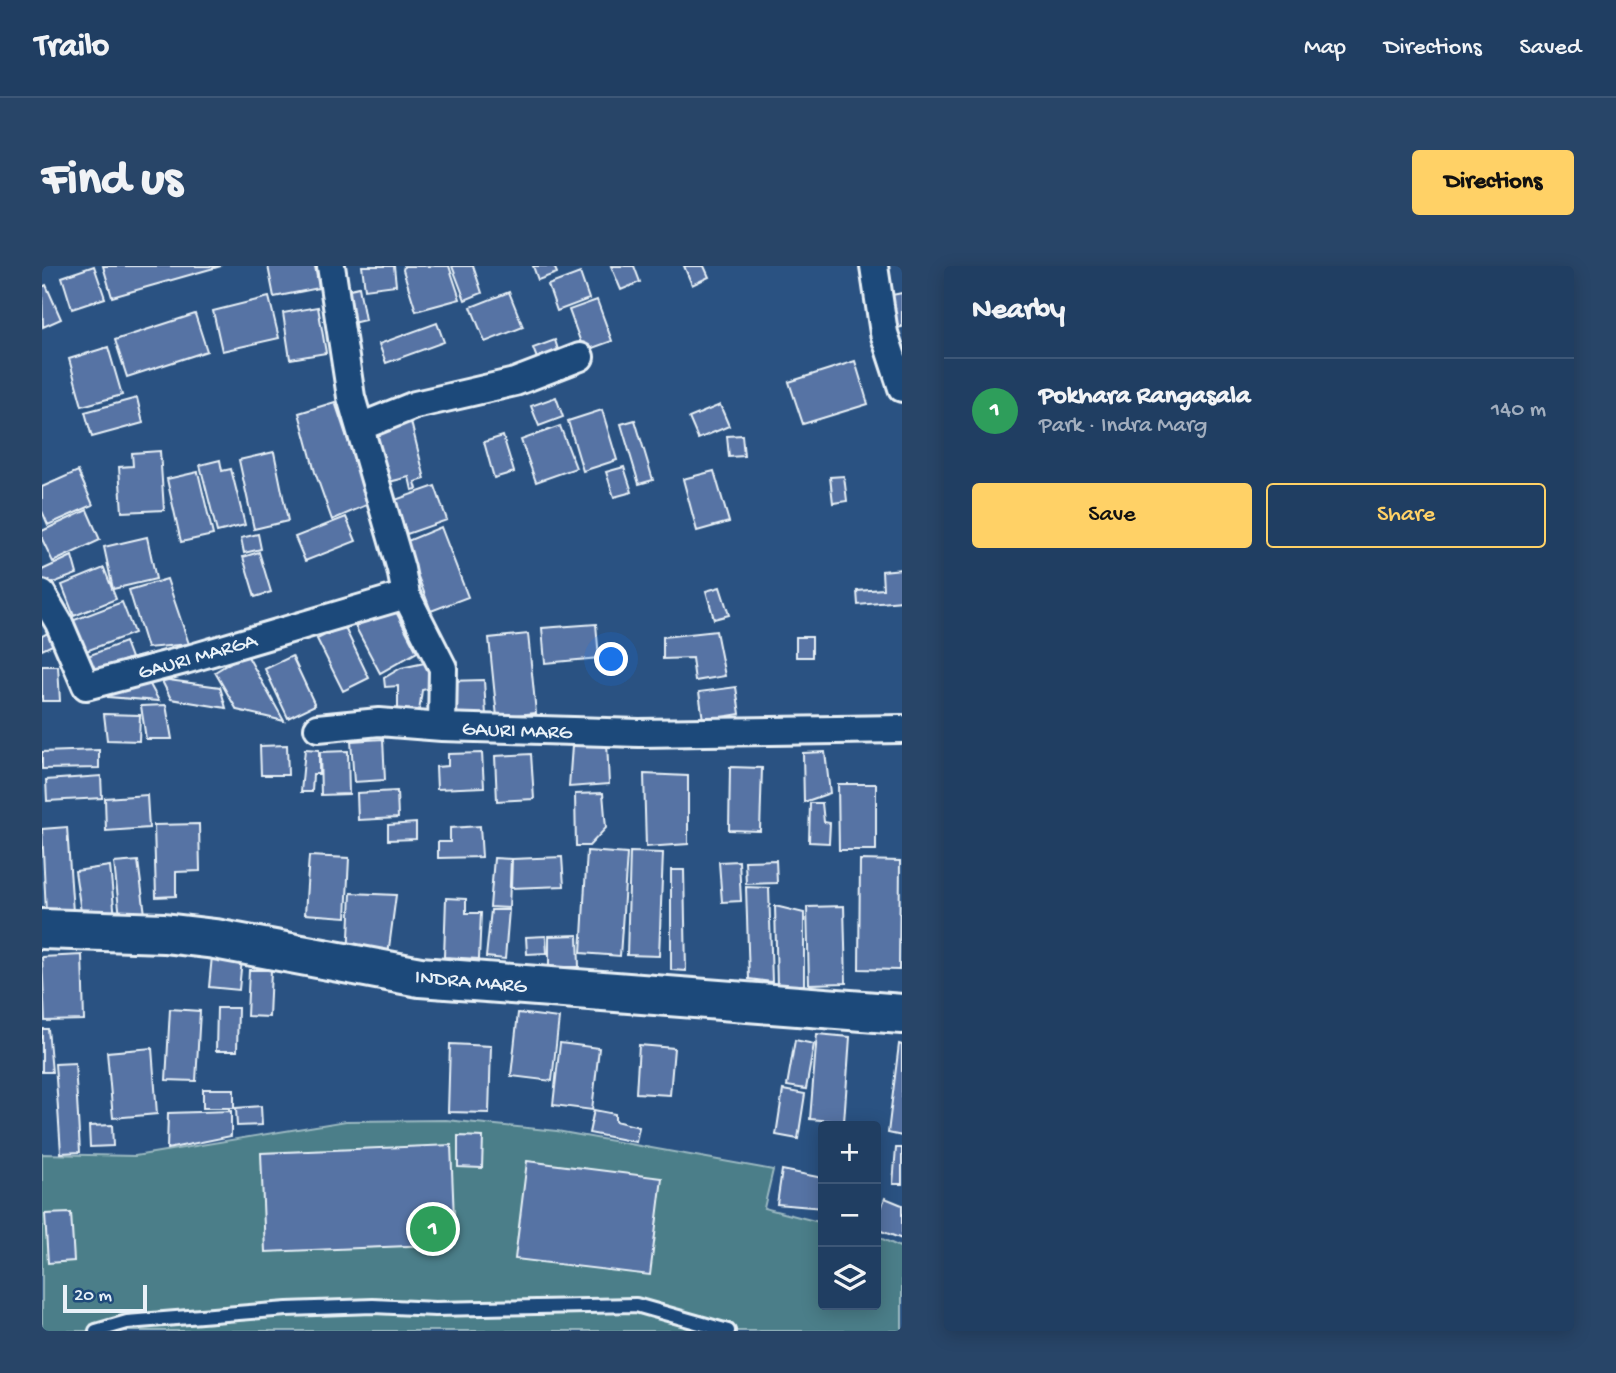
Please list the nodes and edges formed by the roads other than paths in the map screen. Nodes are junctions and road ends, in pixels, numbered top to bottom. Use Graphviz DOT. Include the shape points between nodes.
graph roads {
  1 [pos="331,266"];
  2 [pos="874,266"];
  3 [pos="580,357"];
  4 [pos="902,388"];
  5 [pos="360,427"];
  6 [pos="42,594"];
  7 [pos="405,594"];
  8 [pos="442,727"];
  9 [pos="318,728"];
  10 [pos="902,729"];
  11 [pos="42,929"];
  12 [pos="902,1014"];
  13 [pos="96,1331"];
  14 [pos="727,1331"];
  1 -- 5 [label="street, GAURI MARG" via="351,397"];
  2 -- 4 [label="street" via="884,333"];
  3 -- 5 [label="street" via="515,382 415,405"];
  5 -- 7 [label="street, GAURI MARG"];
  6 -- 7 [label="street, GAURI MARGA" via="86,686"];
  7 -- 8 [label="street, GAURI MARG" via="443,668"];
  8 -- 9 [label="street" via="379,722"];
  8 -- 10 [label="street, GAURI MARG" via="639,733"];
  11 -- 12 [label="main road, INDRA MARG" via="215,939 420,977"];
  13 -- 14 [label="lane" via="127,1322 287,1309 636,1305"];
}
